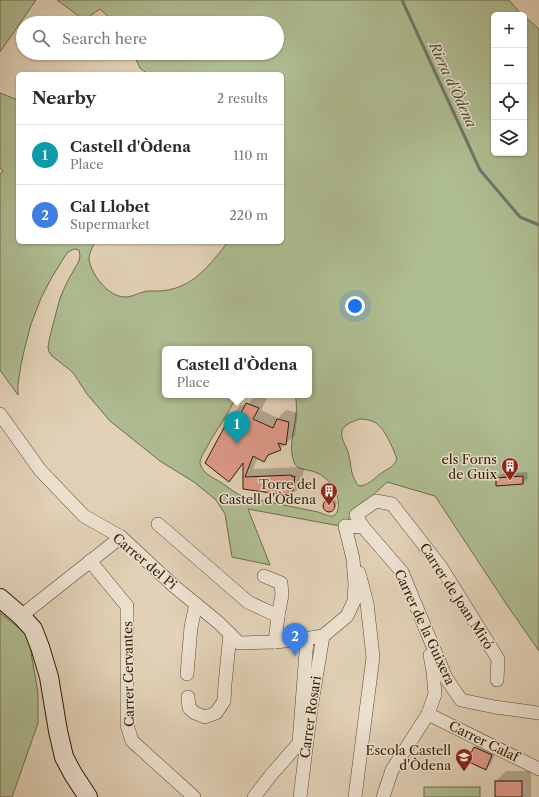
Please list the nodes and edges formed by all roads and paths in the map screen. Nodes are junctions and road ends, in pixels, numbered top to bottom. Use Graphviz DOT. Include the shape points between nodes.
graph roads {
  1 [pos="0,414"];
  2 [pos="158,524"];
  3 [pos="363,527"];
  4 [pos="121,538"];
  5 [pos="348,539"];
  6 [pos="90,561"];
  7 [pos="264,576"];
  8 [pos="0,598"];
  9 [pos="196,604"];
  10 [pos="22,616"];
  11 [pos="278,616"];
  12 [pos="427,631"];
  13 [pos="230,634"];
  14 [pos="323,636"];
  15 [pos="307,639"];
  16 [pos="275,642"];
  17 [pos="187,674"];
  18 [pos="496,680"];
  19 [pos="188,697"];
  20 [pos="539,713"];
  21 [pos="428,714"];
  22 [pos="539,769"];
  23 [pos="88,797"];
  24 [pos="194,797"];
  25 [pos="254,797"];
  26 [pos="300,797"];
  27 [pos="355,797"];
  28 [pos="383,797"];
  1 -- 4 [label="street, Carrer del Pi" via="40,470 84,516"];
  2 -- 11 [label="street" via="248,602"];
  3 -- 5 [label="street" via="345,526"];
  3 -- 12 [label="street, Carrer de la Guixera" via="402,572"];
  3 -- 18 [label="street, Carrer de Joan Miró" via="356,515 376,501 392,504 441,567 498,659"];
  4 -- 6 [label="street"];
  4 -- 9 [label="street, Carrer del Pi"];
  5 -- 14 [label="street" via="353,559 354,601 347,616"];
  5 -- 27 [label="street" via="367,603 373,657"];
  6 -- 10 [label="street"];
  6 -- 24 [label="street, Carrer Cervantes" via="127,606 127,725 132,741"];
  7 -- 11 [label="street" via="281,583 282,595"];
  8 -- 10 [label="street"];
  9 -- 13 [label="street, Carrer del Pi"];
  9 -- 17 [label="street" via="191,627"];
  10 -- 23 [label="street" via="33,629 50,677 64,757"];
  11 -- 16 [label="street"];
  12 -- 20 [label="street, Carrer de la Guixera" via="446,678 461,700"];
  12 -- 21 [label="street" via="435,694"];
  13 -- 16 [label="street, Carrer del Pi" via="239,643"];
  13 -- 19 [label="street" via="224,701 216,713 205,717 189,708"];
  14 -- 15 [label="street, Carrer del Pi"];
  14 -- 26 [label="street, Carrer Rosari" via="310,708"];
  15 -- 16 [label="street, Carrer del Pi"];
  15 -- 25 [label="street" via="299,743"];
  21 -- 22 [label="street, Carrer Calaf"];
  21 -- 28 [label="street" via="392,770"];
}
